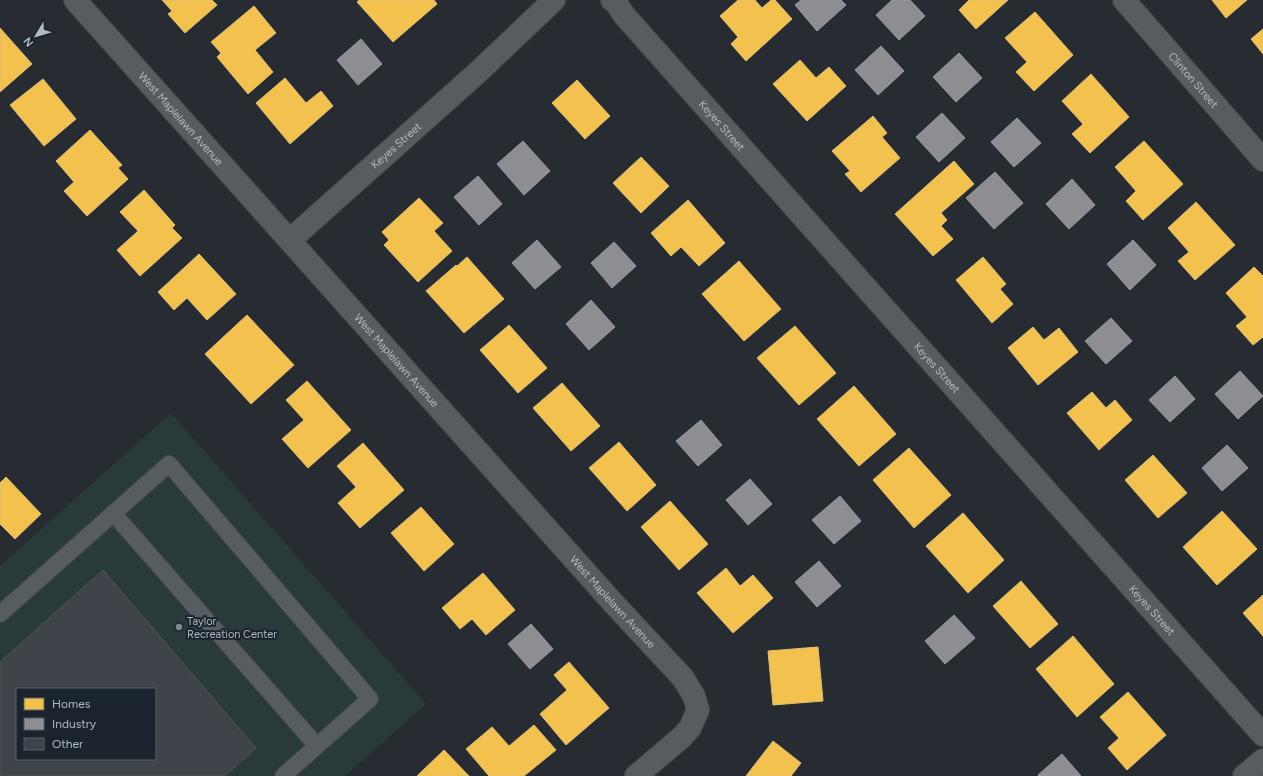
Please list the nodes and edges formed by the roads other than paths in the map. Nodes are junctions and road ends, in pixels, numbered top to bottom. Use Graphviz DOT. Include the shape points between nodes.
graph roads {
  1 [pos="75,0"];
  2 [pos="554,0"];
  3 [pos="612,0"];
  4 [pos="1124,0"];
  5 [pos="1263,160"];
  6 [pos="290,240"];
  7 [pos="113,513"];
  8 [pos="0,614"];
  9 [pos="1263,735"];
  10 [pos="317,746"];
  11 [pos="1263,760"];
  12 [pos="283,776"];
  13 [pos="636,776"];
  14 [pos="1244,776"];
  1 -- 6 [label="street, West Maplelawn Avenue"];
  2 -- 6 [label="street, Keyes Street" via="477,73"];
  3 -- 9 [label="street, Keyes Street"];
  4 -- 5 [label="street, Clinton Street"];
  6 -- 13 [label="street, West Maplelawn Avenue" via="609,599 683,678 694,696 698,710 690,728"];
  7 -- 8 [label="lane"];
  7 -- 10 [label="lane"];
  7 -- 10 [label="lane" via="169,464 370,699"];
  10 -- 12 [label="lane"];
  11 -- 14 [label="street"];
}
